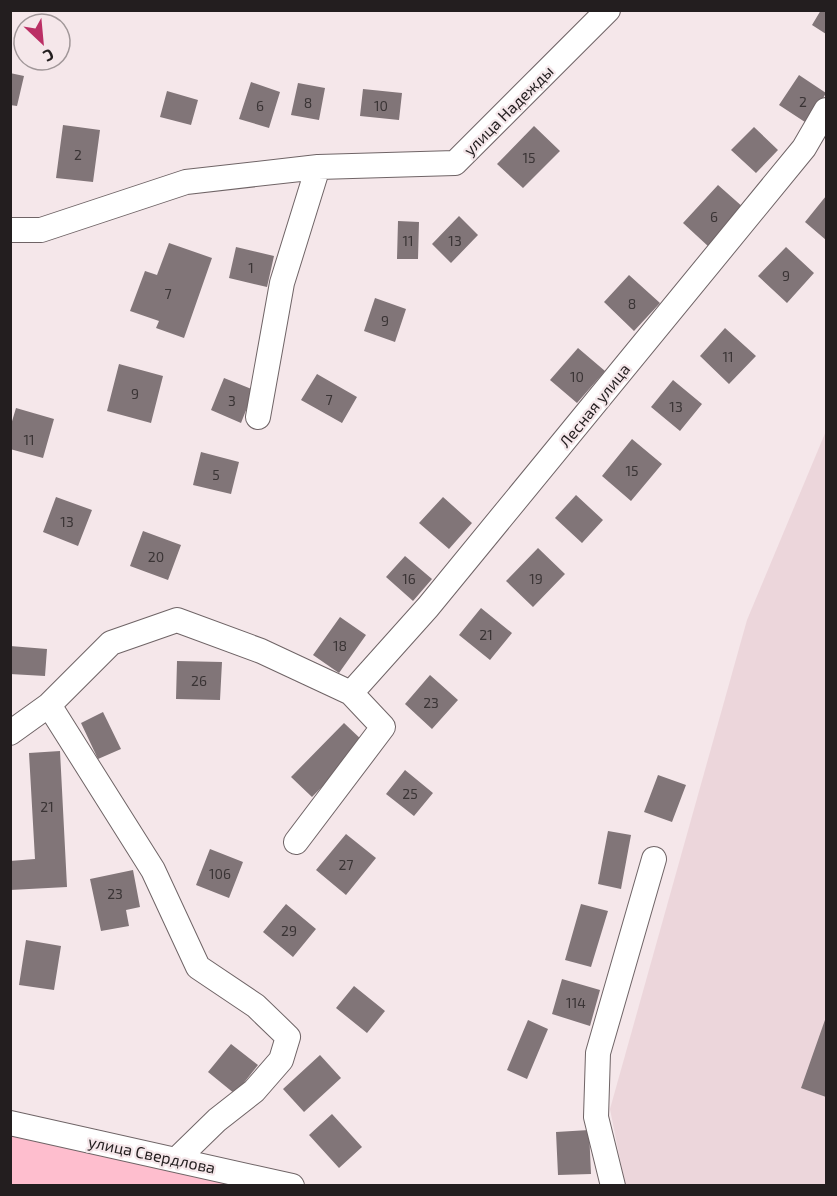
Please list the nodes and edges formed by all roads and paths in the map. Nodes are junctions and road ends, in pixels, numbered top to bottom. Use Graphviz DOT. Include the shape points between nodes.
graph roads {
  1 [pos="608,10"];
  2 [pos="826,110"];
  3 [pos="318,167"];
  4 [pos="10,230"];
  5 [pos="258,417"];
  6 [pos="351,693"];
  7 [pos="49,705"];
  8 [pos="10,733"];
  9 [pos="296,842"];
  10 [pos="654,859"];
  11 [pos="10,1123"];
  12 [pos="177,1159"];
  13 [pos="292,1185"];
  14 [pos="613,1185"];
  1 -- 3 [label="street, улица Надежды" via="455,163"];
  2 -- 6 [label="street, Лесная улица" via="804,148 428,608"];
  3 -- 4 [label="street, улица Надежды" via="186,182 41,230"];
  3 -- 5 [label="street" via="282,283"];
  6 -- 7 [label="street" via="261,651 177,620 111,643"];
  6 -- 9 [label="street" via="383,727"];
  7 -- 8 [label="street"];
  7 -- 12 [label="street" via="153,870 198,967 255,1006 288,1038 281,1060 254,1091"];
  10 -- 14 [label="street" via="598,1053 596,1117"];
  11 -- 12 [label="street, улица Свердлова"];
  12 -- 13 [label="street, улица Свердлова"];
}
